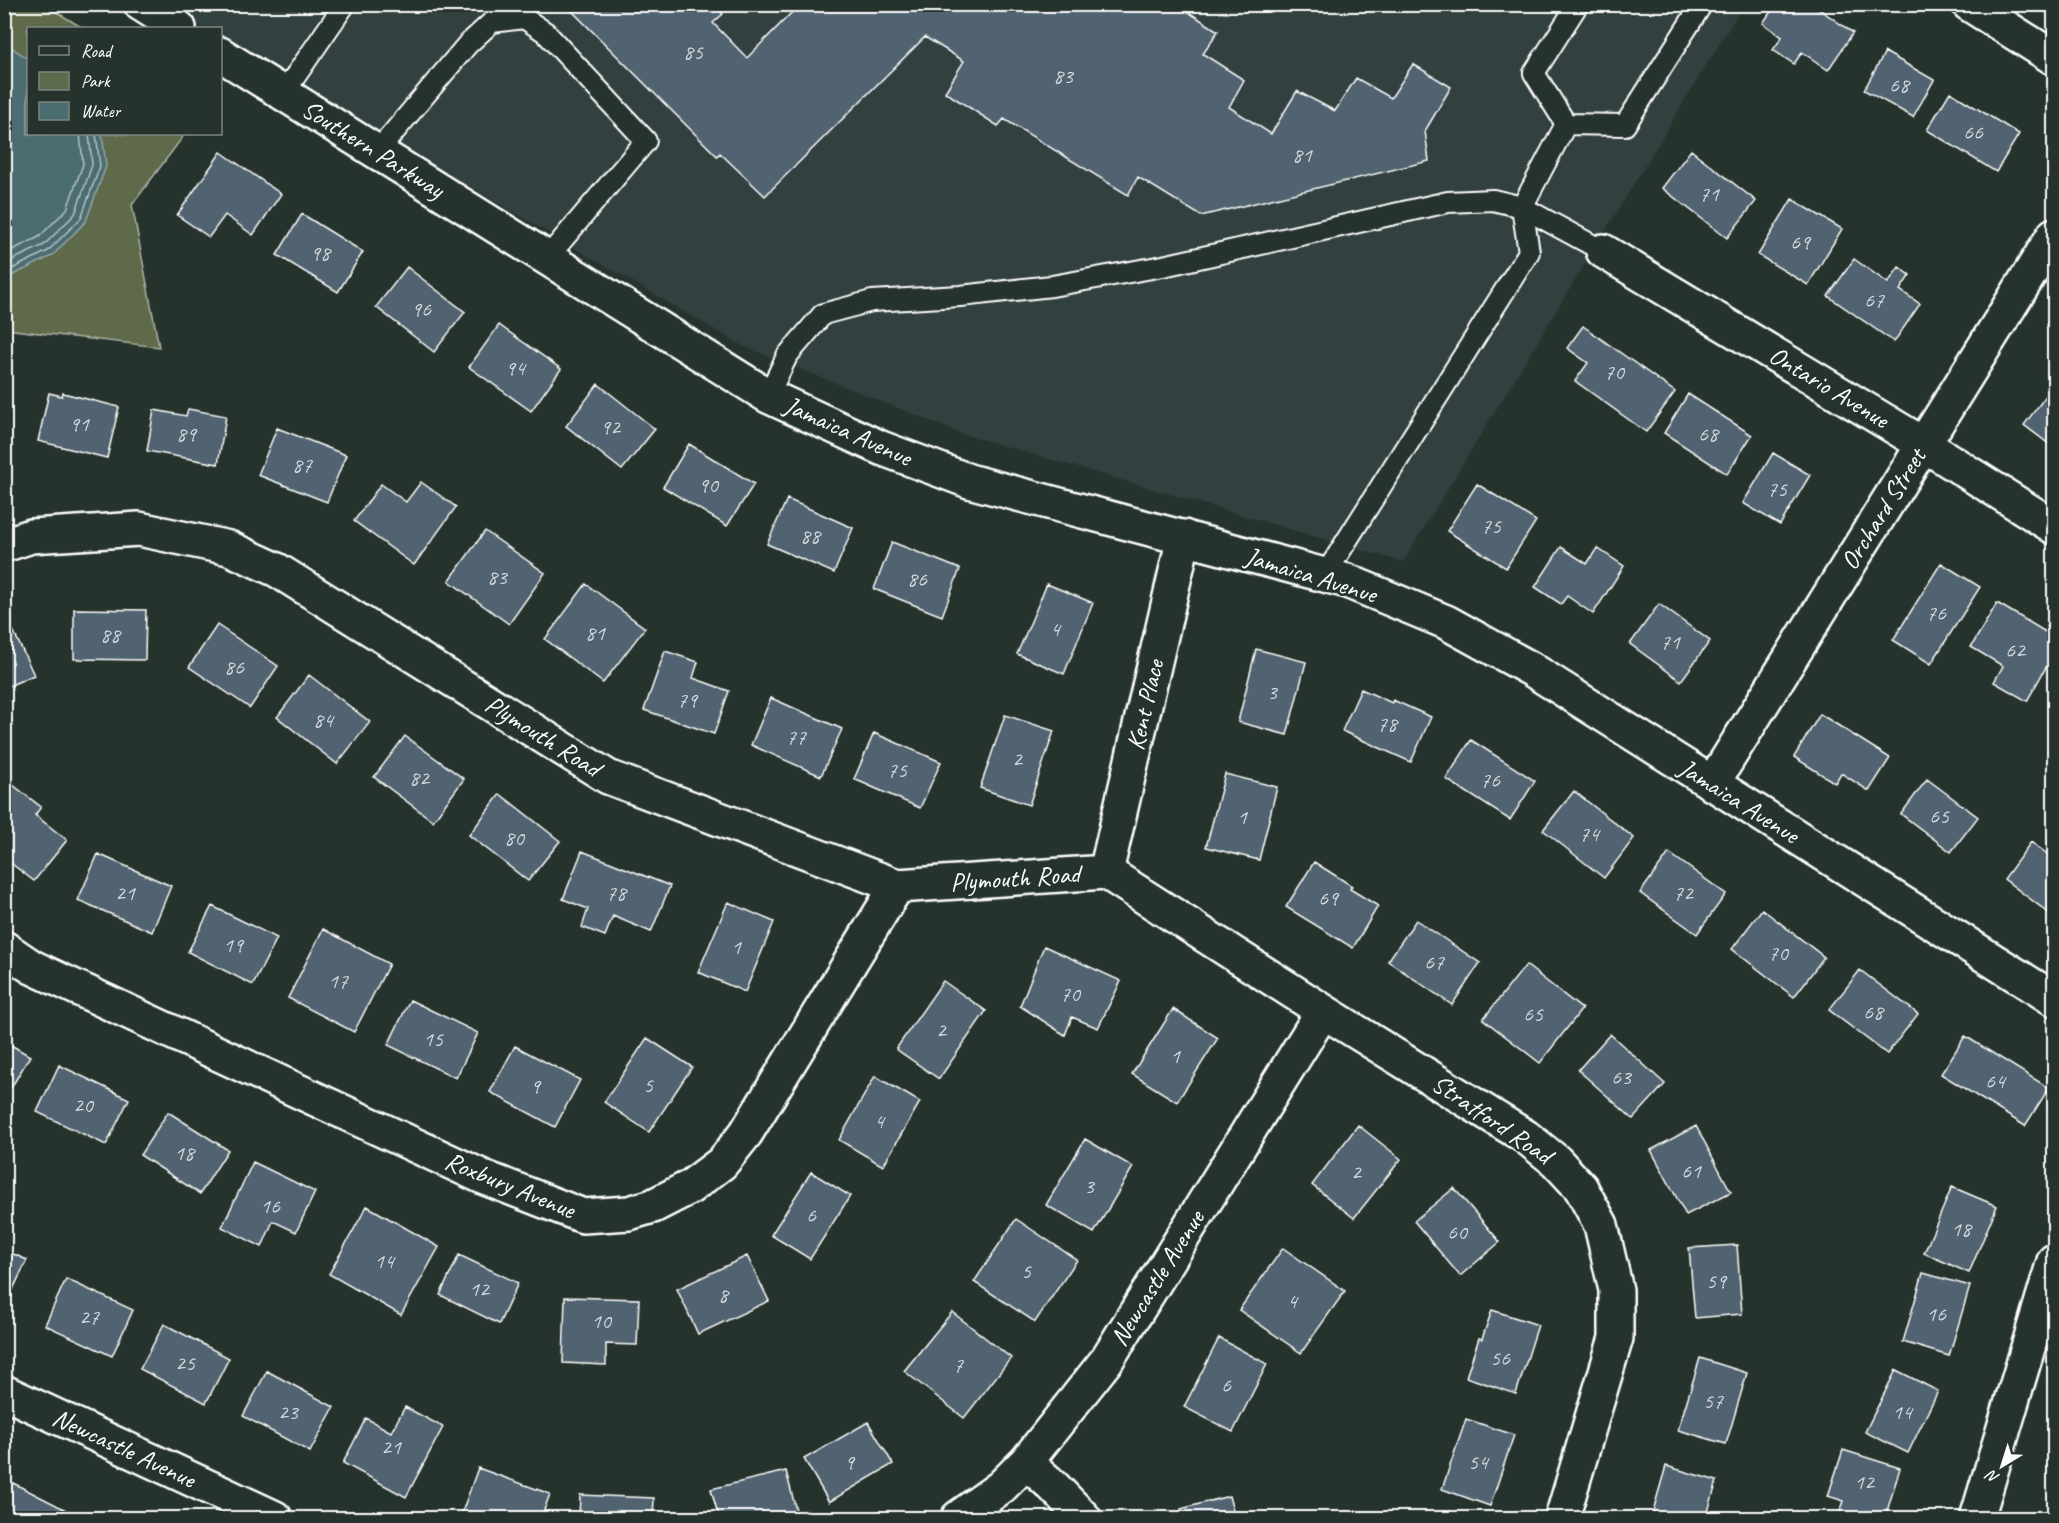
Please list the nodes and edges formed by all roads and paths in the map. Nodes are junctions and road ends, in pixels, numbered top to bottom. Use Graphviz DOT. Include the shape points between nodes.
graph roads {
  1 [pos="141,4"];
  2 [pos="345,4"];
  3 [pos="1578,4"];
  4 [pos="1702,4"];
  5 [pos="1969,4"];
  6 [pos="177,27"];
  7 [pos="222,55"];
  8 [pos="2055,58"];
  9 [pos="284,93"];
  10 [pos="1566,124"];
  11 [pos="377,152"];
  12 [pos="1522,207"];
  13 [pos="2055,235"];
  14 [pos="1603,250"];
  15 [pos="536,251"];
  16 [pos="768,396"];
  17 [pos="1923,444"];
  18 [pos="2055,527"];
  19 [pos="1184,537"];
  20 [pos="4,545"];
  21 [pos="1325,575"];
  22 [pos="1712,784"];
  23 [pos="1106,872"];
  24 [pos="897,886"];
  25 [pos="4,948"];
  26 [pos="2055,999"];
  27 [pos="1323,1011"];
  28 [pos="2055,1261"];
  29 [pos="4,1392"];
  30 [pos="1026,1462"];
  31 [pos="275,1518"];
  32 [pos="958,1518"];
  33 [pos="1084,1518"];
  34 [pos="1562,1518"];
  35 [pos="1977,1518"];
  1 -- 6 [label="street"];
  2 -- 9 [label="lane"];
  3 -- 10 [label="lane" via="1534,74"];
  4 -- 10 [label="lane" via="1625,125"];
  5 -- 8 [label="street"];
  7 -- 9 [label="street, Southern Parkway"];
  9 -- 11 [label="street, Southern Parkway"];
  10 -- 12 [label="lane"];
  11 -- 15 [label="street, Southern Parkway"];
  11 -- 15 [label="lane" via="492,22 524,18 545,32 646,141"];
  12 -- 14 [label="lane"];
  12 -- 16 [label="lane" via="1493,200 1448,202 1163,266 1052,286 872,301 823,314 787,356"];
  12 -- 21 [label="lane" via="1529,252"];
  13 -- 17 [label="street, Orchard Street"];
  14 -- 17 [label="street, Ontario Avenue"];
  15 -- 16 [label="street, Jamaica Avenue"];
  16 -- 19 [label="street, Jamaica Avenue" via="881,448 969,481"];
  17 -- 18 [label="street, Ontario Avenue"];
  17 -- 22 [label="street, Orchard Street"];
  19 -- 21 [label="street, Jamaica Avenue"];
  19 -- 23 [label="street, Kent Place"];
  20 -- 24 [label="street, Plymouth Road" via="31,536 139,529 229,548 277,570 608,777"];
  21 -- 22 [label="street, Jamaica Avenue" via="1446,622 1531,669"];
  22 -- 26 [label="street, Jamaica Avenue"];
  23 -- 24 [label="street, Plymouth Road"];
  23 -- 27 [label="street, Stratford Road"];
  24 -- 25 [label="street, Roxbury Avenue" via="746,1133 722,1163 690,1187 629,1214 583,1216 483,1178 32,966"];
  27 -- 30 [label="street, Newcastle Avenue" via="1106,1361"];
  27 -- 34 [label="street, Stratford Road" via="1527,1137 1581,1188 1601,1225 1617,1290 1616,1338"];
  28 -- 35 [label="street"];
  29 -- 31 [label="street, Newcastle Avenue"];
  30 -- 32 [label="street, Newcastle Avenue" via="1001,1487"];
  30 -- 33 [label="street"];
}
